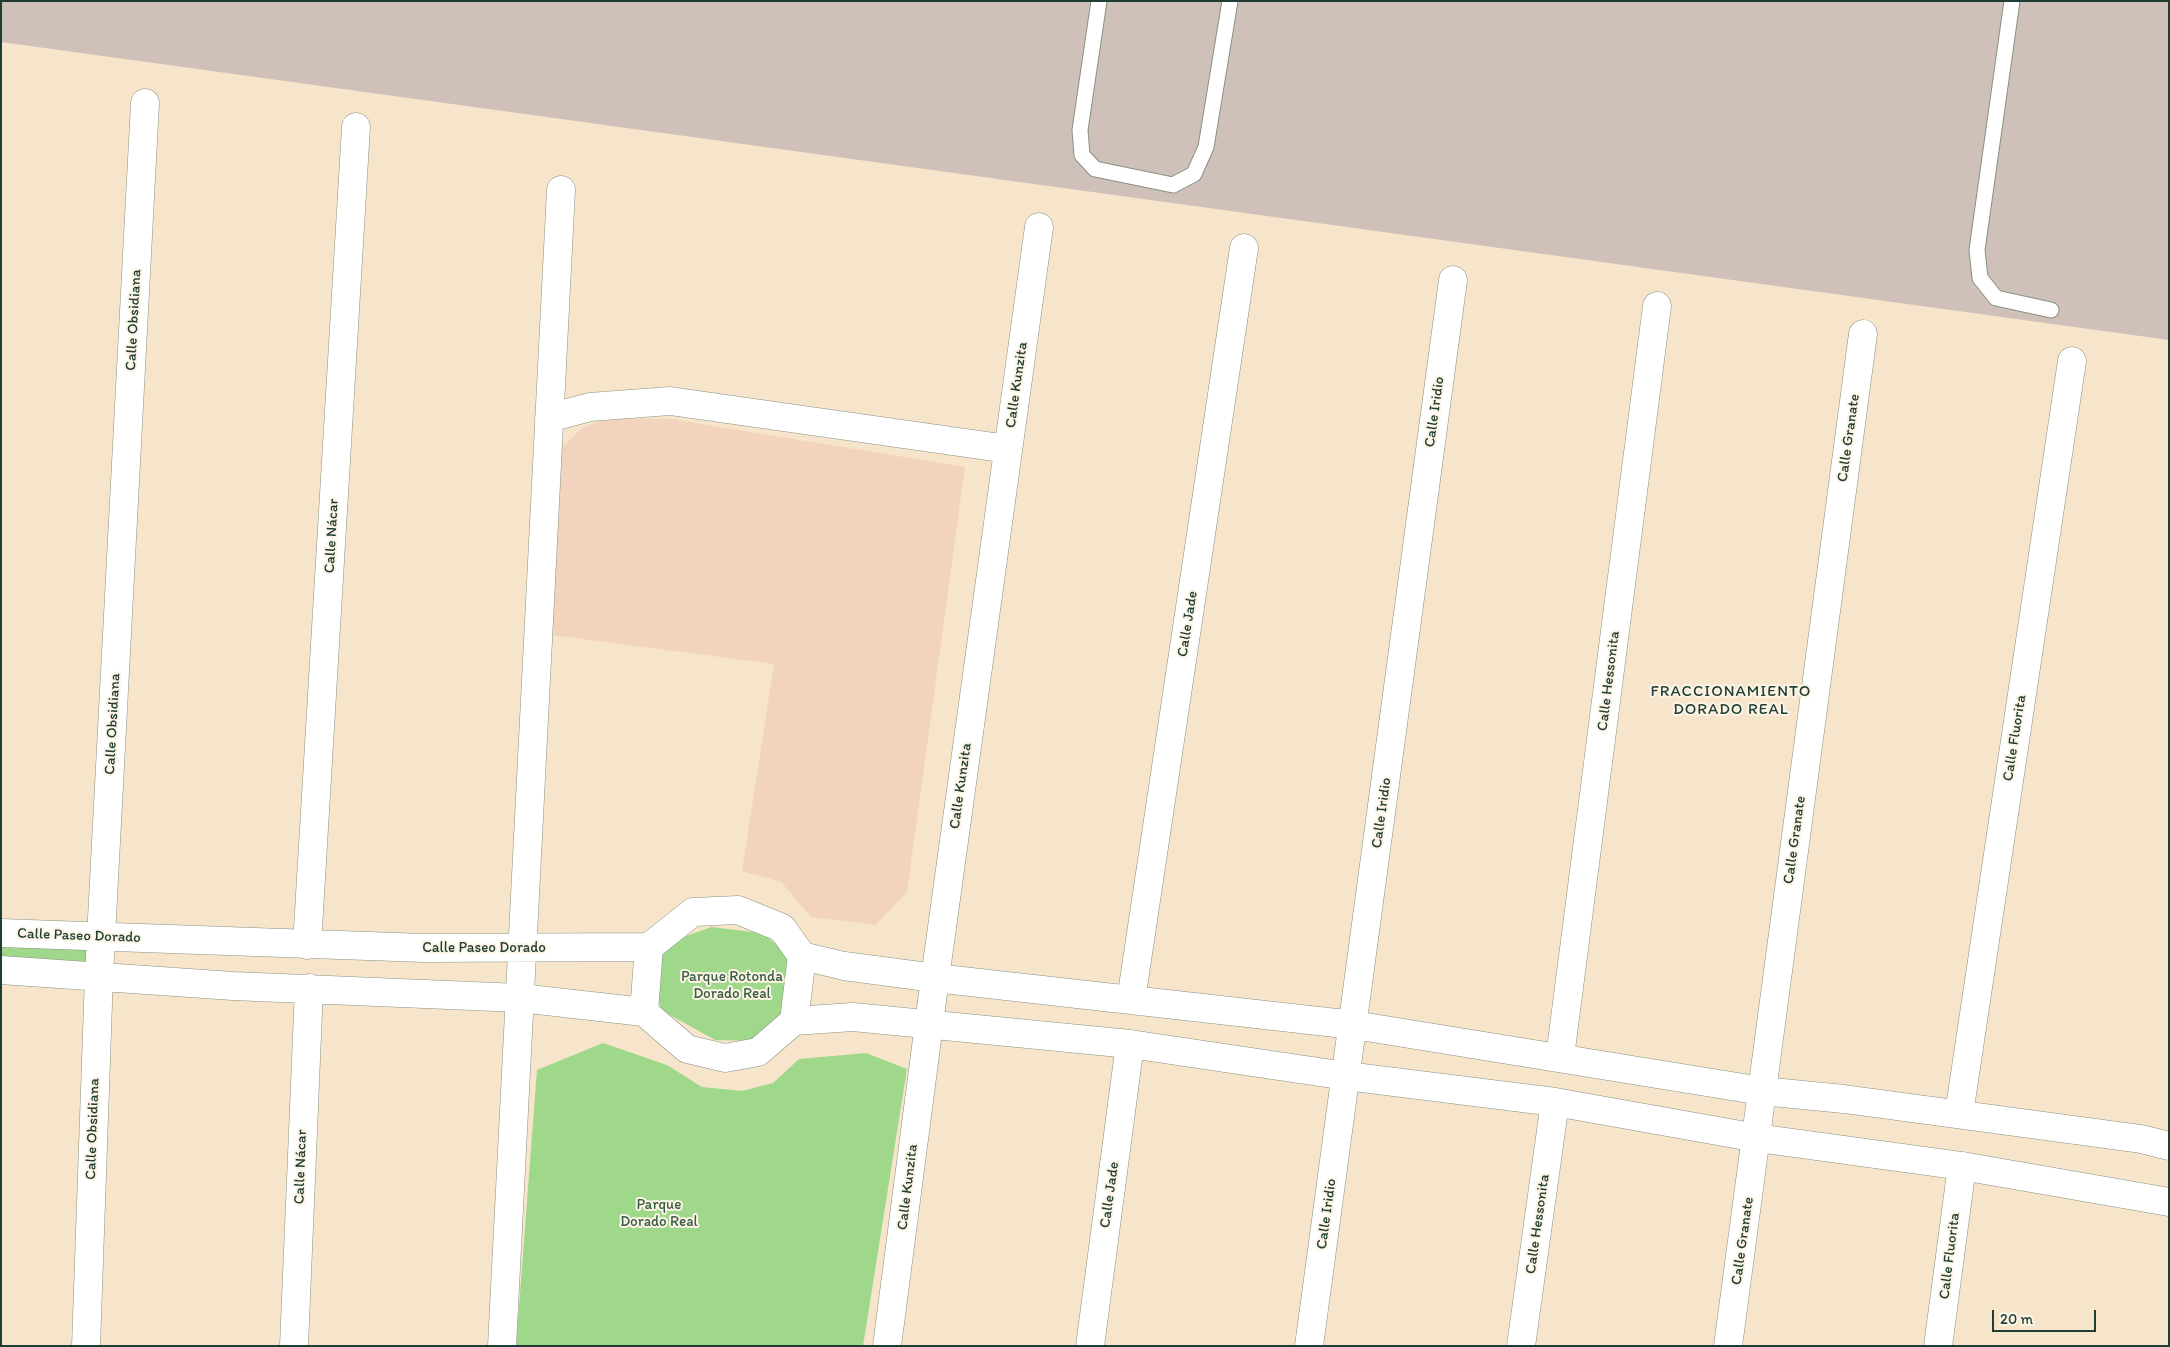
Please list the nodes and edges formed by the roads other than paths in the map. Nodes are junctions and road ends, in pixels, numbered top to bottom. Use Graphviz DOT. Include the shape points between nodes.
graph roads {
  1 [pos="1098,1"];
  2 [pos="1230,1"];
  3 [pos="2012,1"];
  4 [pos="145,103"];
  5 [pos="356,127"];
  6 [pos="561,190"];
  7 [pos="1039,227"];
  8 [pos="1244,248"];
  9 [pos="1453,280"];
  10 [pos="1658,306"];
  11 [pos="2050,310"];
  12 [pos="1863,334"];
  13 [pos="2072,362"];
  14 [pos="549,418"];
  15 [pos="1008,449"];
  16 [pos="1,933"];
  17 [pos="102,938"];
  18 [pos="307,945"];
  19 [pos="650,947"];
  20 [pos="523,949"];
  21 [pos="802,956"];
  22 [pos="1,970"];
  23 [pos="98,975"];
  24 [pos="935,978"];
  25 [pos="309,988"];
  26 [pos="520,998"];
  27 [pos="1131,1000"];
  28 [pos="644,1012"];
  29 [pos="794,1021"];
  30 [pos="929,1024"];
  31 [pos="1354,1025"];
  32 [pos="1130,1044"];
  33 [pos="1560,1057"];
  34 [pos="1346,1076"];
  35 [pos="1762,1091"];
  36 [pos="1554,1102"];
  37 [pos="1959,1114"];
  38 [pos="1757,1138"];
  39 [pos="2169,1146"];
  40 [pos="1962,1166"];
  41 [pos="2169,1202"];
  42 [pos="86,1346"];
  43 [pos="294,1346"];
  44 [pos="502,1346"];
  45 [pos="887,1346"];
  46 [pos="1090,1346"];
  47 [pos="1309,1346"];
  48 [pos="1521,1346"];
  49 [pos="1728,1346"];
  50 [pos="1938,1346"];
  1 -- 2 [label="lane" via="1080,130 1082,155 1095,169 1172,185 1194,174 1206,147"];
  3 -- 11 [label="lane" via="1977,250 1980,278 1996,298"];
  4 -- 17 [label="street, Calle Obsidiana"];
  5 -- 18 [label="street, Calle Nácar"];
  6 -- 14 [label="street"];
  7 -- 15 [label="street, Calle Kunzita"];
  8 -- 27 [label="street, Calle Jade"];
  9 -- 31 [label="street, Calle Iridio"];
  10 -- 33 [label="street, Calle Hessonita"];
  12 -- 35 [label="street, Calle Granate"];
  13 -- 37 [label="street, Calle Fluorita"];
  14 -- 15 [label="street" via="590,407 670,401"];
  14 -- 20 [label="street"];
  15 -- 24 [label="street, Calle Kunzita"];
  16 -- 17 [label="street, Calle Paseo Dorado"];
  17 -- 18 [label="street, Calle Paseo Dorado"];
  17 -- 23 [label="street, Calle Obsidiana"];
  18 -- 20 [label="street, Calle Paseo Dorado"];
  19 -- 20 [label="street, Calle Paseo Dorado"];
  19 -- 21 [label="street" via="693,912 738,910 782,928"];
  19 -- 28 [label="street"];
  20 -- 26 [label="street"];
  21 -- 24 [label="street" via="844,966"];
  21 -- 29 [label="street"];
  22 -- 23 [label="street"];
  23 -- 25 [label="street" via="233,986"];
  23 -- 42 [label="street, Calle Obsidiana"];
  24 -- 27 [label="street"];
  24 -- 30 [label="street, Calle Kunzita"];
  25 -- 26 [label="street"];
  25 -- 43 [label="street, Calle Nácar"];
  26 -- 28 [label="street"];
  26 -- 44 [label="street"];
  27 -- 31 [label="street"];
  28 -- 29 [label="street" via="687,1048 725,1058 758,1052"];
  29 -- 30 [label="street" via="853,1017"];
  30 -- 32 [label="street"];
  30 -- 45 [label="street, Calle Kunzita"];
  31 -- 33 [label="street"];
  31 -- 34 [label="street, Calle Iridio"];
  32 -- 34 [label="street"];
  32 -- 46 [label="street, Calle Jade"];
  33 -- 35 [label="street"];
  34 -- 36 [label="street"];
  34 -- 47 [label="street, Calle Iridio"];
  35 -- 37 [label="street"];
  35 -- 38 [label="street, Calle Granate"];
  36 -- 38 [label="street"];
  36 -- 48 [label="street, Calle Hessonita"];
  37 -- 39 [label="street" via="2141,1139"];
  38 -- 40 [label="street"];
  38 -- 49 [label="street, Calle Granate"];
  40 -- 41 [label="street"];
  40 -- 50 [label="street, Calle Fluorita"];
}
